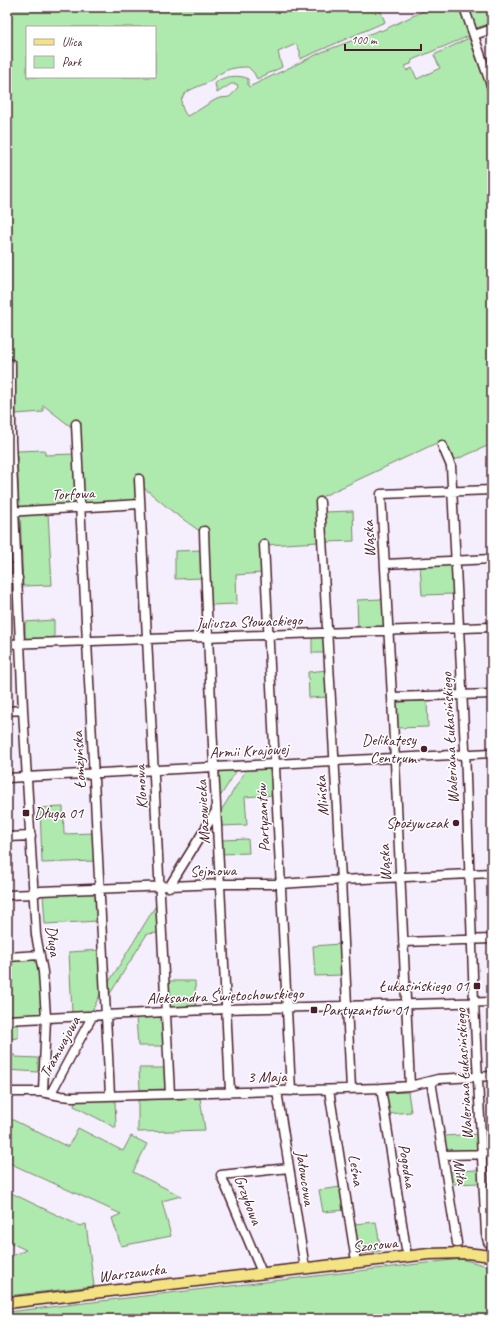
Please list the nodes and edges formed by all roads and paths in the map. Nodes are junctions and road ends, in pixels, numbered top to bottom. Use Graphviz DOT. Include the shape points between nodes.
graph roads {
  1 [pos="464,7"];
  2 [pos="492,29"];
  3 [pos="474,35"];
  4 [pos="492,88"];
  5 [pos="11,364"];
  6 [pos="76,424"];
  7 [pos="442,445"];
  8 [pos="139,479"];
  9 [pos="492,490"];
  10 [pos="452,492"];
  11 [pos="320,502"];
  12 [pos="140,504"];
  13 [pos="81,508"];
  14 [pos="11,511"];
  15 [pos="204,531"];
  16 [pos="264,544"];
  17 [pos="492,559"];
  18 [pos="456,561"];
  19 [pos="385,564"];
  20 [pos="18,578"];
  21 [pos="7,579"];
  22 [pos="492,627"];
  23 [pos="458,628"];
  24 [pos="389,630"];
  25 [pos="328,632"];
  26 [pos="268,635"];
  27 [pos="207,638"];
  28 [pos="147,640"];
  29 [pos="87,641"];
  30 [pos="21,643"];
  31 [pos="7,644"];
  32 [pos="492,694"];
  33 [pos="462,696"];
  34 [pos="392,697"];
  35 [pos="23,710"];
  36 [pos="7,711"];
  37 [pos="492,754"];
  38 [pos="465,755"];
  39 [pos="394,758"];
  40 [pos="334,761"];
  41 [pos="274,764"];
  42 [pos="214,767"];
  43 [pos="154,770"];
  44 [pos="94,773"];
  45 [pos="28,777"];
  46 [pos="7,778"];
  47 [pos="216,811"];
  48 [pos="31,836"];
  49 [pos="7,837"];
  50 [pos="492,873"];
  51 [pos="470,874"];
  52 [pos="400,877"];
  53 [pos="341,880"];
  54 [pos="221,884"];
  55 [pos="280,884"];
  56 [pos="160,887"];
  57 [pos="169,887"];
  58 [pos="99,890"];
  59 [pos="34,894"];
  60 [pos="7,895"];
  61 [pos="492,939"];
  62 [pos="472,940"];
  63 [pos="403,942"];
  64 [pos="40,955"];
  65 [pos="7,957"];
  66 [pos="492,1002"];
  67 [pos="474,1003"];
  68 [pos="406,1005"];
  69 [pos="346,1006"];
  70 [pos="287,1008"];
  71 [pos="226,1009"];
  72 [pos="165,1012"];
  73 [pos="106,1014"];
  74 [pos="93,1015"];
  75 [pos="46,1017"];
  76 [pos="7,1020"];
  77 [pos="492,1076"];
  78 [pos="479,1077"];
  79 [pos="431,1081"];
  80 [pos="410,1086"];
  81 [pos="381,1088"];
  82 [pos="351,1089"];
  83 [pos="329,1090"];
  84 [pos="277,1091"];
  85 [pos="291,1091"];
  86 [pos="7,1092"];
  87 [pos="47,1092"];
  88 [pos="230,1092"];
  89 [pos="170,1094"];
  90 [pos="110,1095"];
  91 [pos="483,1154"];
  92 [pos="492,1154"];
  93 [pos="443,1155"];
  94 [pos="289,1168"];
  95 [pos="457,1243"];
  96 [pos="492,1245"];
  97 [pos="406,1249"];
  98 [pos="355,1255"];
  99 [pos="492,1256"];
  100 [pos="305,1268"];
  101 [pos="261,1274"];
  102 [pos="7,1303"];
  1 -- 3 [label="street"];
  2 -- 3 [label="street"];
  3 -- 4 [label="street"];
  5 -- 14 [label="street, Długa"];
  6 -- 13 [label="street, Łomżyńska"];
  7 -- 10 [label="street, Waleriana Łukasińskiego" via="452,466"];
  8 -- 12 [label="street, Klonowa"];
  9 -- 10 [label="street"];
  10 -- 18 [label="street, Waleriana Łukasińskiego"];
  10 -- 19 [label="street, Wąska" via="381,494"];
  11 -- 25 [label="street, Mińska"];
  12 -- 13 [label="street, Torfowa"];
  12 -- 28 [label="street, Klonowa"];
  13 -- 14 [label="street, Torfowa"];
  13 -- 29 [label="street, Łomżyńska"];
  14 -- 20 [label="street, Długa"];
  15 -- 27 [label="street, Mazowiecka"];
  16 -- 26 [label="street, Partyzantów"];
  17 -- 18 [label="street"];
  18 -- 19 [label="street"];
  18 -- 23 [label="street, Waleriana Łukasińskiego"];
  19 -- 24 [label="street, Wąska"];
  20 -- 21 [label="street"];
  20 -- 30 [label="street, Długa"];
  22 -- 23 [label="street, Juliusza Słowackiego"];
  23 -- 24 [label="street, Juliusza Słowackiego"];
  23 -- 33 [label="street, Waleriana Łukasińskiego"];
  24 -- 25 [label="street, Juliusza Słowackiego"];
  24 -- 34 [label="street, Wąska"];
  25 -- 26 [label="street, Juliusza Słowackiego"];
  25 -- 40 [label="street, Mińska"];
  26 -- 27 [label="street, Juliusza Słowackiego"];
  26 -- 41 [label="street, Partyzantów"];
  27 -- 28 [label="street, Juliusza Słowackiego"];
  27 -- 42 [label="street, Mazowiecka"];
  28 -- 29 [label="street, Juliusza Słowackiego"];
  28 -- 43 [label="street, Klonowa"];
  29 -- 30 [label="street, Juliusza Słowackiego"];
  29 -- 44 [label="street, Łomżyńska"];
  30 -- 31 [label="street, Juliusza Słowackiego"];
  30 -- 35 [label="street, Długa"];
  32 -- 33 [label="street"];
  33 -- 34 [label="street"];
  33 -- 38 [label="street, Waleriana Łukasińskiego"];
  34 -- 39 [label="street, Wąska"];
  35 -- 36 [label="street"];
  35 -- 45 [label="street, Długa"];
  37 -- 38 [label="street, Armii Krajowej"];
  38 -- 39 [label="street, Armii Krajowej"];
  38 -- 51 [label="street, Waleriana Łukasińskiego"];
  39 -- 40 [label="street, Armii Krajowej"];
  39 -- 52 [label="street, Wąska"];
  40 -- 41 [label="street, Armii Krajowej"];
  40 -- 53 [label="street, Mińska"];
  41 -- 42 [label="street, Armii Krajowej"];
  41 -- 55 [label="street, Partyzantów"];
  42 -- 43 [label="street, Armii Krajowej"];
  42 -- 47 [label="street, Mazowiecka"];
  43 -- 44 [label="street, Armii Krajowej"];
  43 -- 56 [label="street, Klonowa"];
  44 -- 45 [label="street, Armii Krajowej"];
  44 -- 58 [label="street, Łomżyńska"];
  45 -- 46 [label="street, Armii Krajowej"];
  45 -- 48 [label="street, Długa"];
  47 -- 54 [label="street, Mazowiecka"];
  47 -- 57 [label="street"];
  48 -- 49 [label="street"];
  48 -- 59 [label="street, Długa"];
  50 -- 51 [label="street, Sejmowa"];
  51 -- 52 [label="street, Sejmowa"];
  51 -- 62 [label="street, Waleriana Łukasińskiego"];
  52 -- 53 [label="street, Sejmowa"];
  52 -- 63 [label="street, Wąska"];
  53 -- 55 [label="street, Sejmowa"];
  53 -- 69 [label="street, Mińska"];
  54 -- 55 [label="street, Sejmowa"];
  54 -- 57 [label="street, Sejmowa"];
  54 -- 71 [label="street, Mazowiecka"];
  55 -- 70 [label="street, Partyzantów"];
  56 -- 57 [label="street, Sejmowa"];
  56 -- 58 [label="street, Sejmowa"];
  56 -- 72 [label="street, Klonowa"];
  58 -- 59 [label="street, Sejmowa" via="40,891"];
  58 -- 73 [label="street, Łomżyńska"];
  59 -- 60 [label="street, Sejmowa"];
  59 -- 64 [label="street, Długa" via="36,935"];
  61 -- 62 [label="street"];
  62 -- 63 [label="street"];
  62 -- 67 [label="street, Waleriana Łukasińskiego"];
  63 -- 68 [label="street, Wąska"];
  64 -- 65 [label="street"];
  64 -- 75 [label="street, Długa"];
  66 -- 67 [label="street, Aleksandra Świętochowskiego"];
  67 -- 68 [label="street, Aleksandra Świętochowskiego"];
  67 -- 78 [label="street, Waleriana Łukasińskiego"];
  68 -- 69 [label="street, Aleksandra Świętochowskiego"];
  68 -- 80 [label="street, Wąska"];
  69 -- 70 [label="street, Aleksandra Świętochowskiego"];
  69 -- 82 [label="street, Mińska"];
  70 -- 71 [label="street, Aleksandra Świętochowskiego"];
  70 -- 85 [label="street, Partyzantów"];
  71 -- 72 [label="street, Aleksandra Świętochowskiego"];
  71 -- 88 [label="street, Mazowiecka"];
  72 -- 73 [label="street, Aleksandra Świętochowskiego"];
  72 -- 89 [label="street, Klonowa"];
  73 -- 74 [label="street, Aleksandra Świętochowskiego"];
  73 -- 90 [label="street, Łomżyńska"];
  74 -- 75 [label="street, Aleksandra Świętochowskiego"];
  74 -- 87 [label="street, Tramwajowa"];
  75 -- 76 [label="street, Aleksandra Świętochowskiego"];
  75 -- 87 [label="street, Długa"];
  77 -- 78 [label="street, 3 Maja"];
  78 -- 79 [label="street, 3 Maja"];
  78 -- 91 [label="street, Waleriana Łukasińskiego"];
  79 -- 80 [label="street, 3 Maja"];
  79 -- 93 [label="street, Miła"];
  80 -- 81 [label="street, 3 Maja"];
  81 -- 82 [label="street, 3 Maja"];
  81 -- 97 [label="street, Pogodna"];
  82 -- 83 [label="street, 3 Maja"];
  83 -- 85 [label="street, 3 Maja"];
  83 -- 98 [label="street, Leśna"];
  84 -- 85 [label="street, 3 Maja"];
  84 -- 88 [label="street, 3 Maja"];
  84 -- 94 [label="street, Jałowcowa"];
  86 -- 87 [label="street, 3 Maja"];
  87 -- 90 [label="street, 3 Maja" via="65,1097"];
  88 -- 89 [label="street, 3 Maja"];
  89 -- 90 [label="street, 3 Maja"];
  91 -- 92 [label="street"];
  91 -- 93 [label="street"];
  91 -- 96 [label="street, Waleriana Łukasińskiego" via="486,1234 488,1242"];
  93 -- 95 [label="street, Miła"];
  94 -- 100 [label="street, Jałowcowa"];
  94 -- 101 [label="street, Grzybowa" via="221,1175"];
  99 -- 100 [label="main road, Szosowa" via="450,1253"];
  100 -- 101 [label="main road, Szosowa"];
  101 -- 102 [label="main road, Warszawska"];
}
